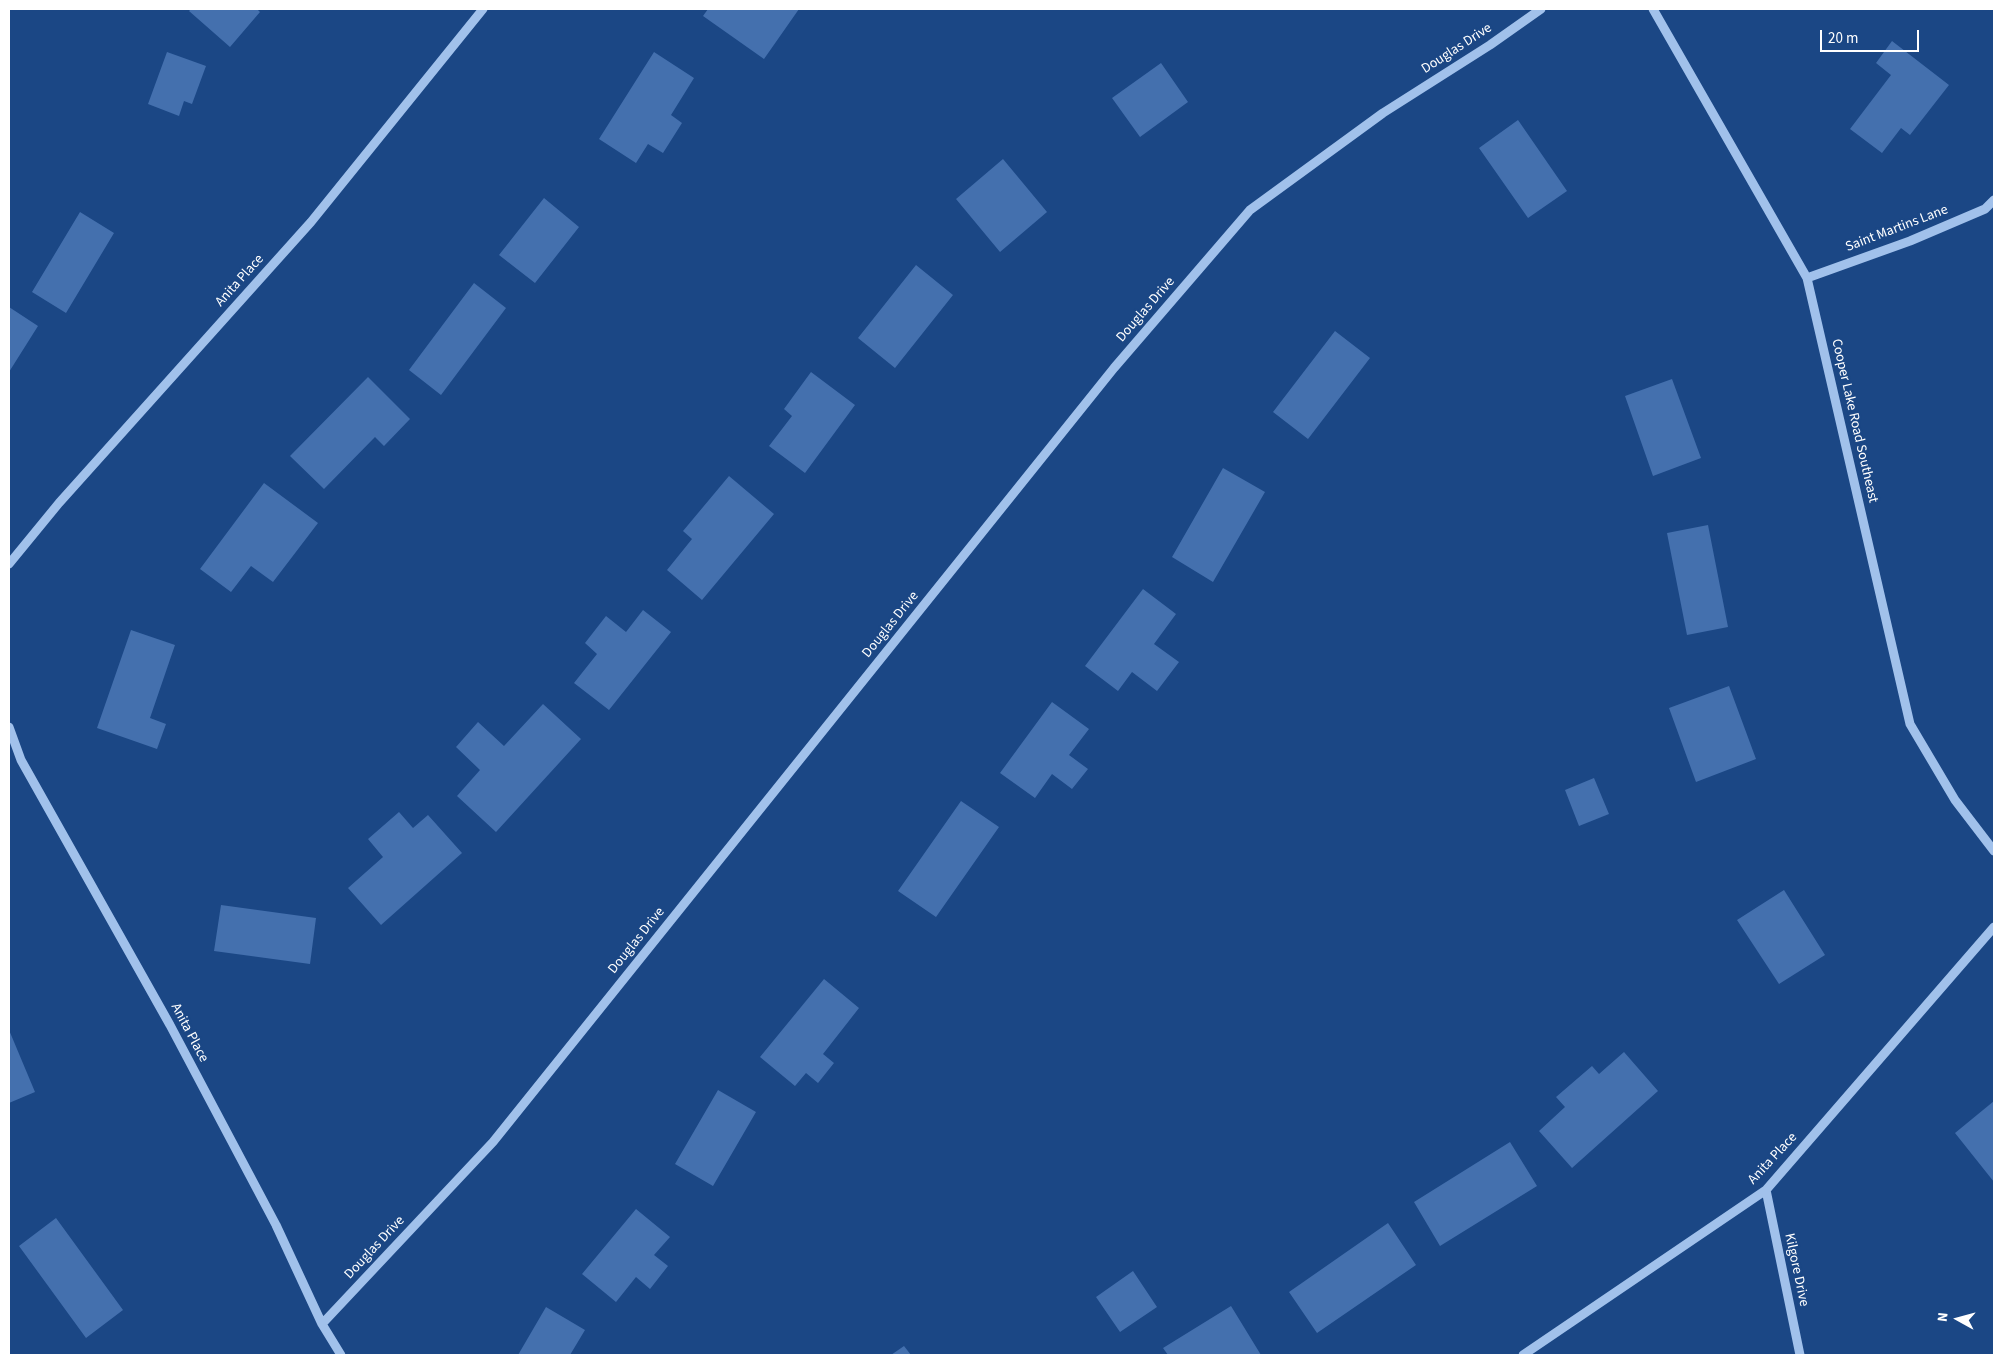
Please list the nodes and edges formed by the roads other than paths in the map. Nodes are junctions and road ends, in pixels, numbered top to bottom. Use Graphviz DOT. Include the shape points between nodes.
graph roads {
  1 [pos="483,9"];
  2 [pos="1541,9"];
  3 [pos="1654,9"];
  4 [pos="1994,200"];
  5 [pos="1807,278"];
  6 [pos="9,564"];
  7 [pos="9,727"];
  8 [pos="1994,851"];
  9 [pos="1994,927"];
  10 [pos="1766,1190"];
  11 [pos="322,1324"];
  12 [pos="340,1355"];
  13 [pos="1523,1355"];
  14 [pos="1800,1355"];
  1 -- 6 [label="street, Anita Place" via="311,222 58,503"];
  2 -- 11 [label="street, Douglas Drive" via="1383,113 1250,210 1114,368 494,1142"];
  3 -- 5 [label="street, Cooper Lake Road Southeast"];
  4 -- 5 [label="street, Saint Martins Lane" via="1985,209 1910,241"];
  5 -- 8 [label="street, Cooper Lake Road Southeast" via="1910,724 1955,800"];
  7 -- 11 [label="street, Anita Place" via="21,760 170,1026 276,1225"];
  9 -- 10 [label="street, Anita Place"];
  10 -- 13 [label="street, Anita Place"];
  10 -- 14 [label="street, Kilgore Drive"];
  11 -- 12 [label="street, Anita Place"];
}
